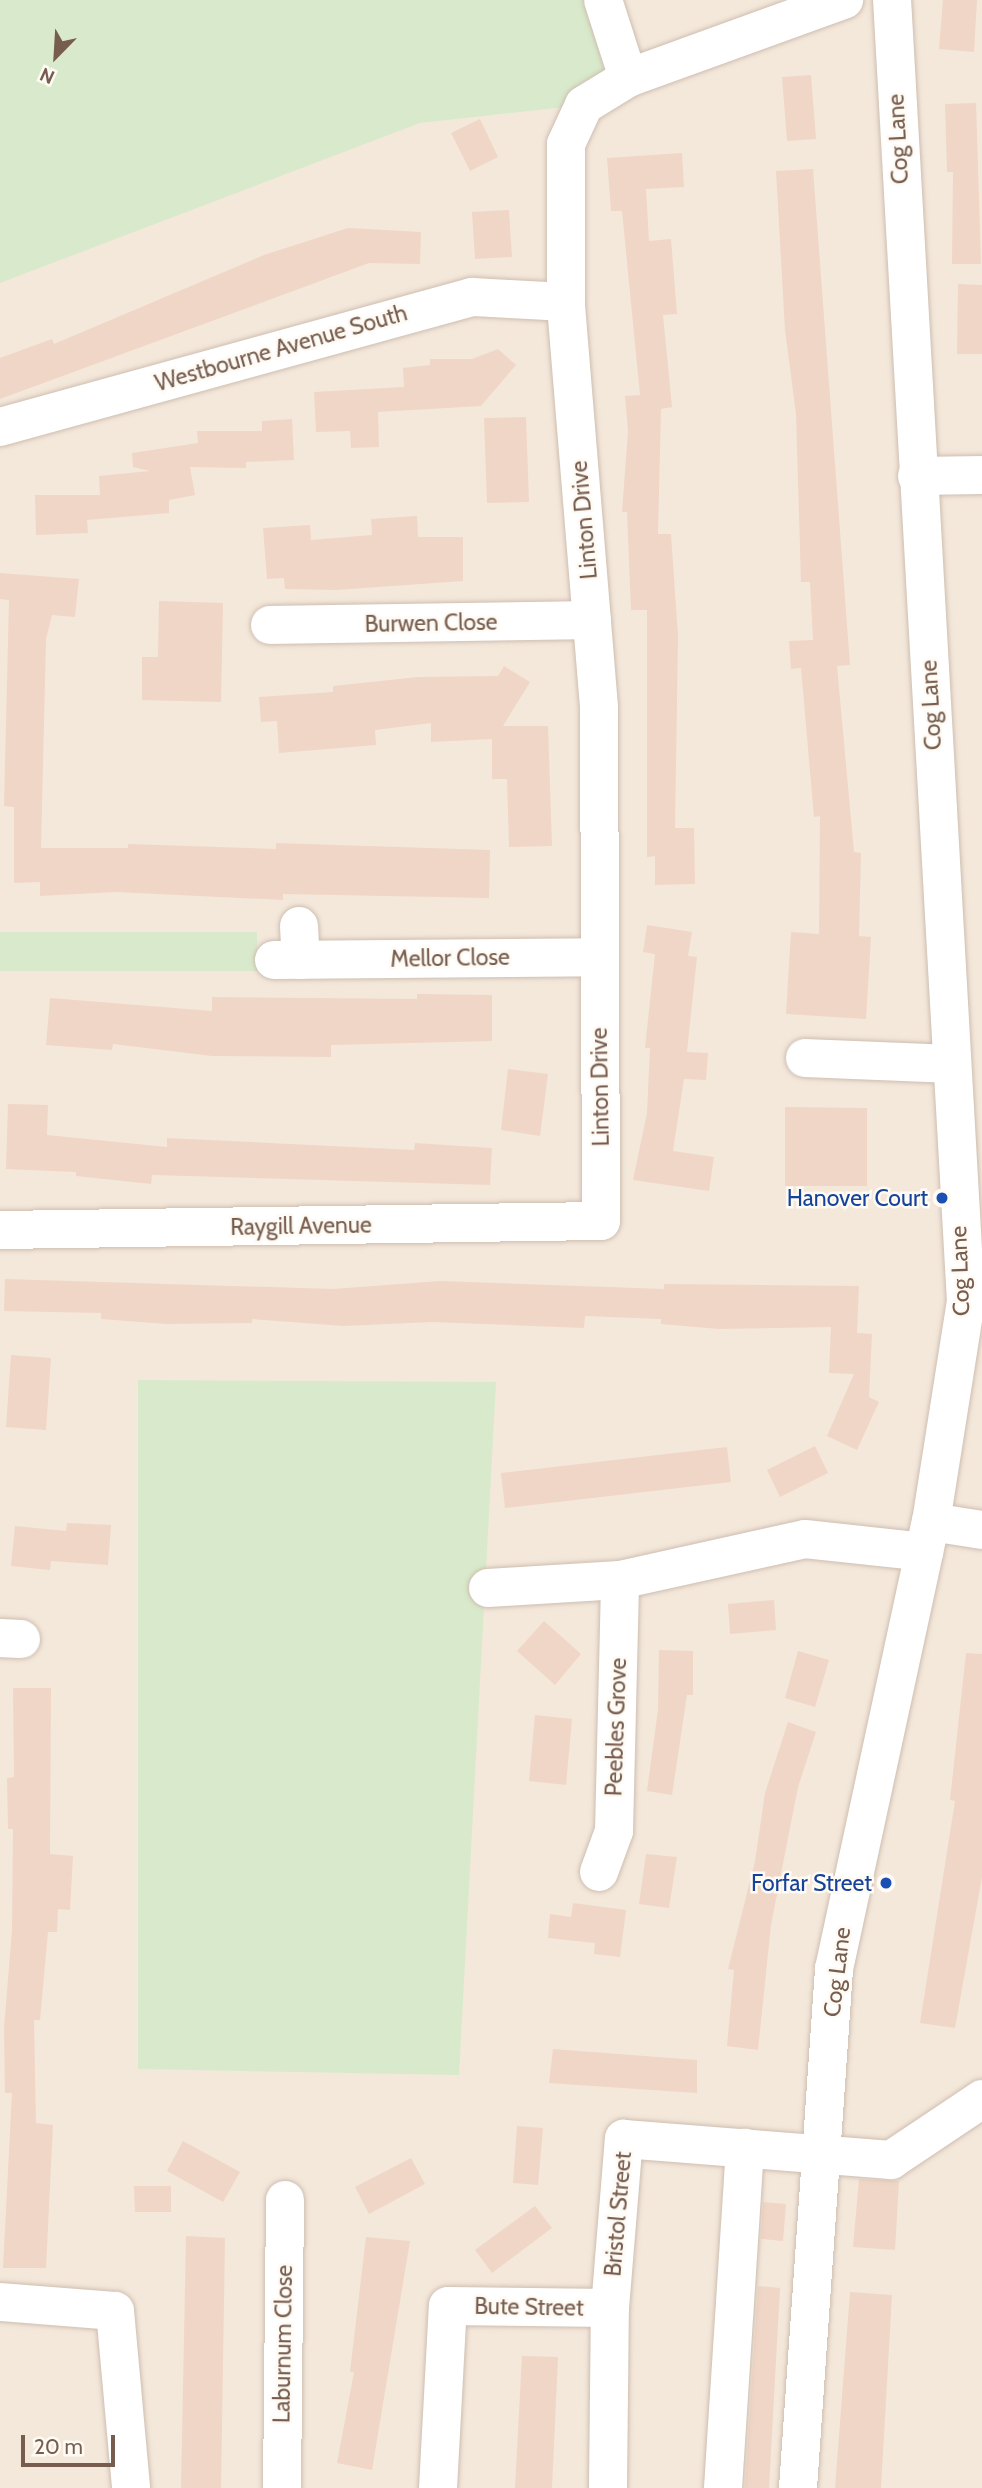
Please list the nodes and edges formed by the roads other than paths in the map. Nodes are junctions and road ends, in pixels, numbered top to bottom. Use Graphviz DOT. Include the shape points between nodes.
graph roads {
  1 [pos="603,0"];
  2 [pos="845,0"];
  3 [pos="892,0"];
  4 [pos="628,78"];
  5 [pos="566,302"];
  6 [pos="0,427"];
  7 [pos="982,475"];
  8 [pos="917,476"];
  9 [pos="592,620"];
  10 [pos="270,625"];
  11 [pos="291,948"];
  12 [pos="599,957"];
  13 [pos="805,1058"];
  14 [pos="952,1064"];
  15 [pos="601,1222"];
  16 [pos="0,1230"];
  17 [pos="982,1530"];
  18 [pos="927,1537"];
  19 [pos="620,1580"];
  20 [pos="488,1588"];
  21 [pos="600,1872"];
  22 [pos="982,2099"];
  23 [pos="745,2148"];
  24 [pos="822,2155"];
  25 [pos="285,2200"];
  26 [pos="0,2302"];
  27 [pos="610,2308"];
  28 [pos="131,2488"];
  29 [pos="282,2488"];
  30 [pos="438,2488"];
  31 [pos="608,2488"];
  32 [pos="723,2488"];
  33 [pos="798,2488"];
  1 -- 4 [label="street"];
  2 -- 4 [label="street, Linton Drive"];
  3 -- 8 [label="street, Cog Lane"];
  4 -- 5 [label="street, Linton Drive" via="584,105 566,144"];
  5 -- 6 [label="street, Westbourne Avenue South" via="472,297"];
  5 -- 9 [label="street, Linton Drive"];
  7 -- 8 [label="street"];
  8 -- 14 [label="street, Cog Lane"];
  9 -- 10 [label="street, Burwen Close"];
  9 -- 12 [label="street, Linton Drive" via="599,707"];
  11 -- 12 [label="street, Mellor Close"];
  12 -- 15 [label="street, Linton Drive"];
  13 -- 14 [label="street"];
  14 -- 18 [label="street, Cog Lane" via="966,1302"];
  15 -- 16 [label="street, Raygill Avenue"];
  17 -- 18 [label="street"];
  18 -- 19 [label="street" via="805,1539"];
  18 -- 24 [label="street, Cog Lane" via="834,1969"];
  19 -- 20 [label="street"];
  19 -- 21 [label="street, Peebles Grove" via="614,1831"];
  22 -- 24 [label="street, Bristol Street" via="891,2160"];
  23 -- 24 [label="street, Bristol Street"];
  23 -- 27 [label="street, Bristol Street" via="624,2139"];
  23 -- 32 [label="street"];
  24 -- 33 [label="street, Cog Lane"];
  25 -- 29 [label="street, Laburnum Close"];
  26 -- 28 [label="street" via="115,2311"];
  27 -- 30 [label="street, Bute Street" via="448,2306"];
  27 -- 31 [label="street, Bristol Street"];
}
